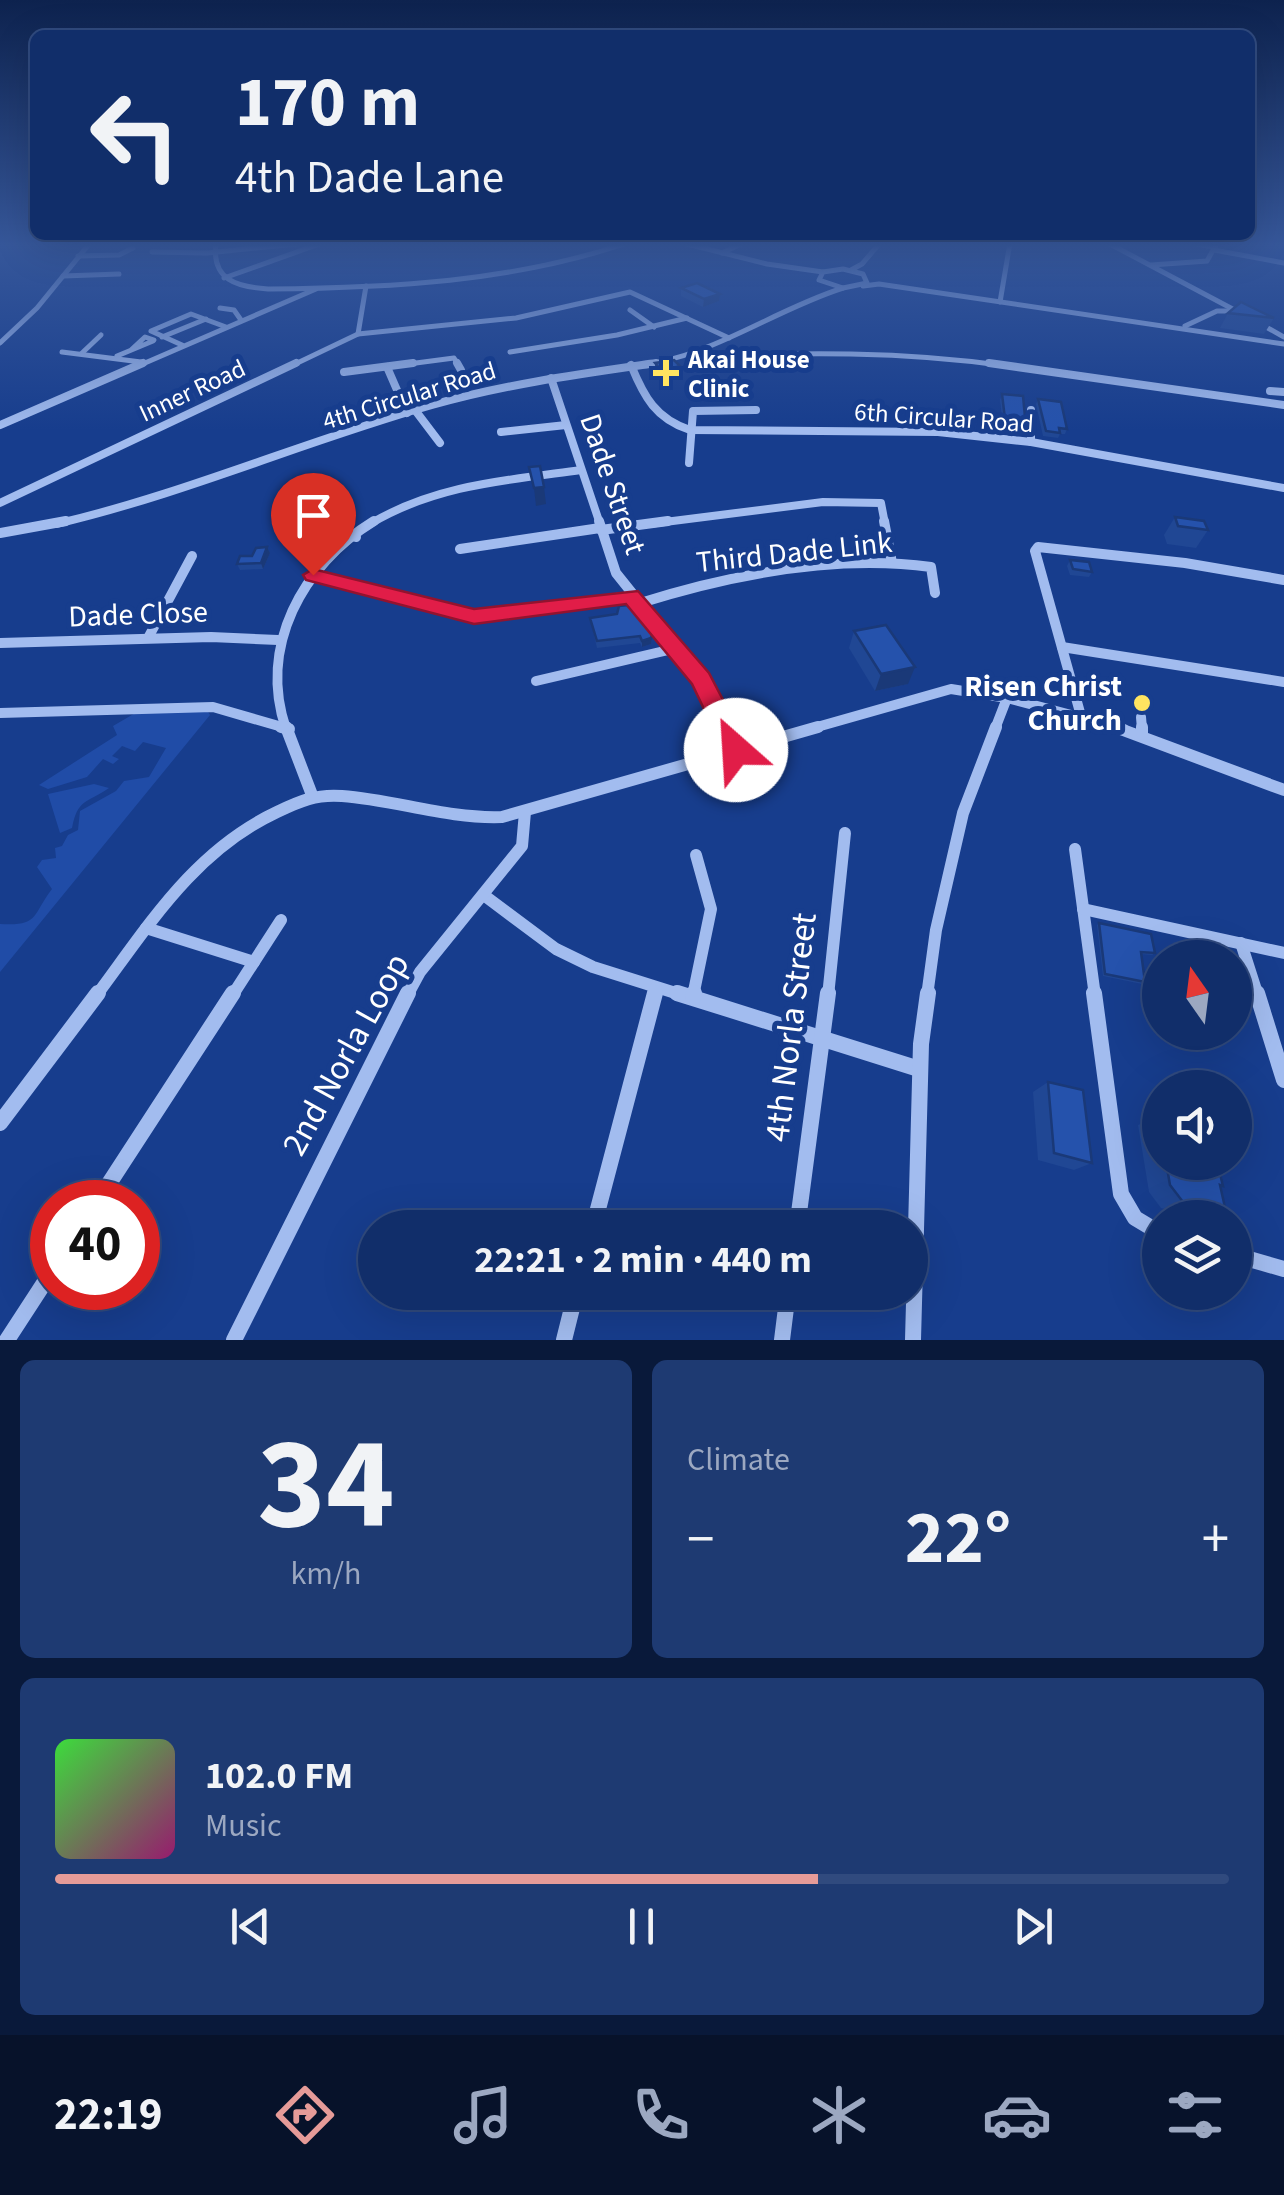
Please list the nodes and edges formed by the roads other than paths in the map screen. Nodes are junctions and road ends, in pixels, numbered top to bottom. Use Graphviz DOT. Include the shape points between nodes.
graph roads {
  1 [pos="35,306"];
  2 [pos="279,306"];
  3 [pos="363,306"];
  4 [pos="571,306"];
  5 [pos="660,306"];
  6 [pos="794,306"];
  7 [pos="1025,306"];
  8 [pos="1212,306"];
  9 [pos="1227,306"];
  10 [pos="220,308"];
  11 [pos="630,310"];
  12 [pos="1214,312"];
  13 [pos="1238,312"];
  14 [pos="206,318"];
  15 [pos="687,318"];
  16 [pos="242,320"];
  17 [pos="171,322"];
  18 [pos="223,325"];
  19 [pos="654,326"];
  20 [pos="185,327"];
  21 [pos="1179,327"];
  22 [pos="199,333"];
  23 [pos="358,334"];
  24 [pos="101,335"];
  25 [pos="162,337"];
  26 [pos="729,338"];
  27 [pos="1284,339"];
  28 [pos="0,343"];
  29 [pos="179,344"];
  30 [pos="131,350"];
  31 [pos="62,352"];
  32 [pos="82,352"];
  33 [pos="510,352"];
  34 [pos="117,356"];
  35 [pos="682,358"];
  36 [pos="142,362"];
  37 [pos="631,365"];
  38 [pos="387,367"];
  39 [pos="461,370"];
  40 [pos="344,372"];
  41 [pos="551,378"];
  42 [pos="1270,390"];
  43 [pos="1284,392"];
  44 [pos="1284,405"];
  45 [pos="756,410"];
  46 [pos="1031,410"];
  47 [pos="411,411"];
  48 [pos="0,425"];
  49 [pos="566,425"];
  50 [pos="690,430"];
  51 [pos="500,432"];
  52 [pos="1032,442"];
  53 [pos="440,443"];
  54 [pos="690,464"];
  55 [pos="580,470"];
  56 [pos="1284,488"];
  57 [pos="0,504"];
  58 [pos="310,508"];
  59 [pos="600,529"];
  60 [pos="0,533"];
  61 [pos="356,537"];
  62 [pos="460,549"];
  63 [pos="192,556"];
  64 [pos="892,562"];
  65 [pos="313,575"];
  66 [pos="1284,580"];
  67 [pos="935,594"];
  68 [pos="634,600"];
  69 [pos="148,638"];
  70 [pos="278,640"];
  71 [pos="0,643"];
  72 [pos="677,648"];
  73 [pos="1062,648"];
  74 [pos="536,681"];
  75 [pos="1284,682"];
  76 [pos="1008,698"];
  77 [pos="0,713"];
  78 [pos="1082,716"];
  79 [pos="1140,717"];
  80 [pos="289,729"];
  81 [pos="1142,734"];
  82 [pos="736,750"];
  83 [pos="1284,790"];
  84 [pos="312,794"];
  85 [pos="525,812"];
  86 [pos="845,833"];
  87 [pos="1074,849"];
  88 [pos="696,855"];
  89 [pos="484,896"];
  90 [pos="1083,909"];
  91 [pos="281,920"];
  92 [pos="146,928"];
  93 [pos="1231,940"];
  94 [pos="1252,945"];
  95 [pos="1284,953"];
  96 [pos="254,962"];
  97 [pos="1252,977"];
  98 [pos="656,988"];
  99 [pos="693,997"];
  100 [pos="824,1036"];
  101 [pos="919,1069"];
  102 [pos="1284,1080"];
  103 [pos="0,1123"];
  104 [pos="111,1180"];
  105 [pos="598,1210"];
  106 [pos="800,1210"];
  107 [pos="1142,1222"];
  108 [pos="1252,1259"];
  109 [pos="1284,1269"];
  110 [pos="30,1306"];
  111 [pos="572,1310"];
  112 [pos="786,1310"];
  113 [pos="8,1340"];
  114 [pos="234,1340"];
  115 [pos="564,1340"];
  116 [pos="782,1340"];
  117 [pos="913,1340"];
  1 -- 28 [label="street"];
  2 -- 16 [label="street"];
  3 -- 23 [label="street"];
  4 -- 23 [label="street, Inner Road" via="516,318"];
  5 -- 15 [label="street, Inner Road"];
  6 -- 26 [label="street, 4th Circular Road"];
  7 -- 21 [label="street, 4th Circular Road"];
  8 -- 12 [label="street"];
  9 -- 13 [label="street"];
  10 -- 16 [label="street"];
  11 -- 19 [label="street"];
  12 -- 13 [label="street"];
  12 -- 21 [label="street"];
  13 -- 27 [label="street"];
  14 -- 17 [label="street" via="191,314"];
  14 -- 18 [label="street"];
  14 -- 20 [label="street"];
  15 -- 19 [label="street"];
  15 -- 26 [label="street"];
  16 -- 18 [label="street"];
  17 -- 20 [label="street"];
  17 -- 25 [label="street" via="151,331"];
  18 -- 22 [label="street"];
  18 -- 29 [label="street"];
  19 -- 33 [label="street"];
  20 -- 22 [label="street"];
  20 -- 25 [label="street"];
  21 -- 27 [label="street, 4th Circular Road"];
  22 -- 29 [label="street"];
  23 -- 57 [label="street, Inner Road"];
  24 -- 32 [label="street"];
  25 -- 29 [label="street"];
  26 -- 35 [label="street, 4th Circular Road"];
  29 -- 36 [label="street"];
  30 -- 34 [label="street"];
  31 -- 32 [label="street"];
  32 -- 34 [label="street"];
  34 -- 36 [label="street"];
  35 -- 37 [label="street, 4th Circular Road"];
  35 -- 44 [label="street" via="816,351 944,356"];
  36 -- 48 [label="street"];
  37 -- 41 [label="street, 4th Circular Road"];
  37 -- 50 [label="street" via="650,409"];
  38 -- 39 [label="street" via="454,358"];
  38 -- 40 [label="street"];
  38 -- 47 [label="street"];
  41 -- 47 [label="street, 4th Circular Road"];
  41 -- 49 [label="street, Dade Street"];
  42 -- 43 [label="street"];
  45 -- 50 [label="street" via="693,411"];
  46 -- 52 [label="street"];
  47 -- 53 [label="street"];
  47 -- 60 [label="street, 4th Circular Road" via="132,506"];
  49 -- 51 [label="street"];
  49 -- 55 [label="street, Dade Street"];
  50 -- 52 [label="street, 6th Circular Road" via="884,429"];
  50 -- 54 [label="street"];
  52 -- 56 [label="street, 6th Circular Road"];
  55 -- 59 [label="street, Dade Street"];
  55 -- 61 [label="street" via="446,490"];
  58 -- 61 [label="street"];
  59 -- 62 [label="street"];
  59 -- 64 [label="street" via="823,502 876,502"];
  59 -- 68 [label="street, Dade Street"];
  61 -- 65 [label="street"];
  63 -- 69 [label="street"];
  64 -- 67 [label="street, Third Dade Link" via="931,567"];
  64 -- 68 [label="street, Third Dade Link"];
  65 -- 68 [label="street, Third Dade Link" via="474,616"];
  65 -- 70 [label="street"];
  66 -- 73 [label="street" via="1038,547"];
  68 -- 72 [label="street, Dade Street"];
  69 -- 70 [label="street, Dade Close"];
  69 -- 71 [label="street, Dade Close"];
  70 -- 80 [label="street" via="275,681"];
  72 -- 74 [label="street"];
  72 -- 82 [label="street, Dade Street" via="701,679"];
  73 -- 75 [label="street"];
  73 -- 78 [label="street"];
  76 -- 78 [label="street"];
  76 -- 82 [label="street" via="951,690"];
  76 -- 101 [label="street" via="962,814 936,930"];
  77 -- 80 [label="street" via="214,707"];
  78 -- 81 [label="street"];
  79 -- 81 [label="street"];
  80 -- 84 [label="street"];
  81 -- 83 [label="street"];
  82 -- 85 [label="street"];
  84 -- 85 [label="street" via="472,818"];
  84 -- 92 [label="street" via="240,829 208,854"];
  85 -- 89 [label="street, 2nd Norla Loop" via="522,846"];
  86 -- 100 [label="street, 4th Norla Street"];
  87 -- 90 [label="street"];
  88 -- 99 [label="street" via="711,908"];
  89 -- 98 [label="street" via="556,949"];
  89 -- 114 [label="street, 2nd Norla Loop" via="420,972 385,1034"];
  90 -- 93 [label="street"];
  90 -- 107 [label="street" via="1121,1194"];
  91 -- 96 [label="street"];
  92 -- 96 [label="street"];
  92 -- 103 [label="street"];
  94 -- 95 [label="street"];
  96 -- 104 [label="street"];
  97 -- 102 [label="street"];
  98 -- 99 [label="street"];
  98 -- 105 [label="street"];
  99 -- 100 [label="street"];
  100 -- 101 [label="street"];
  100 -- 106 [label="street, 4th Norla Street"];
  101 -- 117 [label="street"];
  108 -- 109 [label="street"];
  110 -- 113 [label="street"];
  111 -- 115 [label="street"];
  112 -- 116 [label="street"];
}
